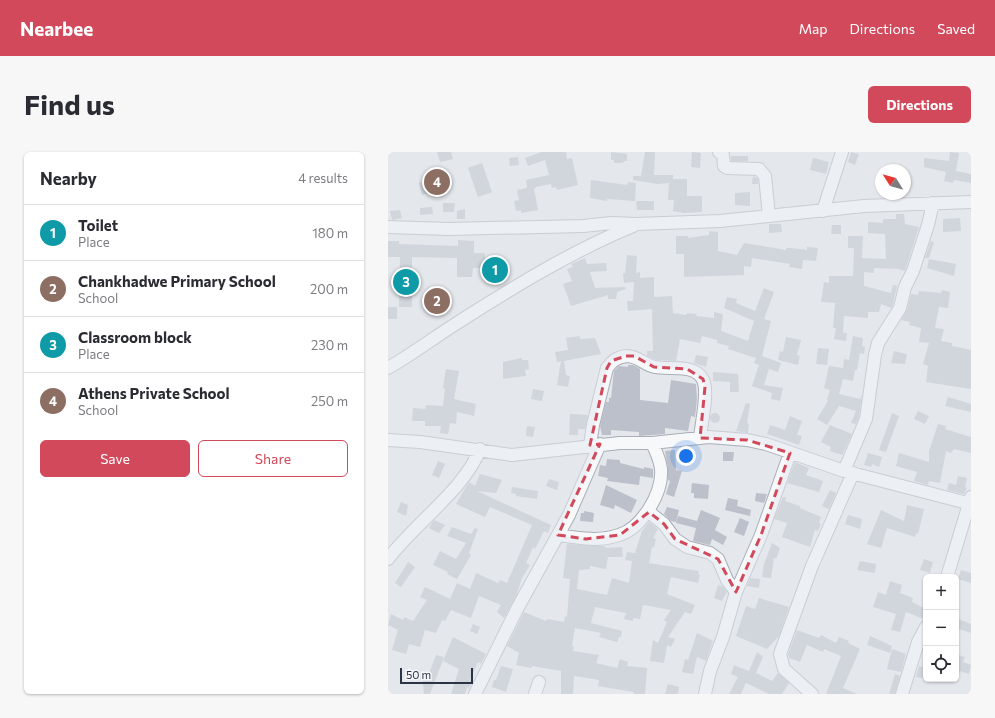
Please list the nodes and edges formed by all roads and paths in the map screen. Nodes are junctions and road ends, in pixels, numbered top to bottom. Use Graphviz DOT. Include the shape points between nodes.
graph roads {
  1 [pos="719,152"];
  2 [pos="842,152"];
  3 [pos="971,202"];
  4 [pos="933,203"];
  5 [pos="823,211"];
  6 [pos="769,216"];
  7 [pos="636,224"];
  8 [pos="388,227"];
  9 [pos="388,368"];
  10 [pos="700,438"];
  11 [pos="388,440"];
  12 [pos="652,443"];
  13 [pos="595,444"];
  14 [pos="480,449"];
  15 [pos="790,453"];
  16 [pos="849,472"];
  17 [pos="970,501"];
  18 [pos="649,512"];
  19 [pos="558,535"];
  20 [pos="388,559"];
  21 [pos="948,574"];
  22 [pos="736,592"];
  23 [pos="923,633"];
  24 [pos="539,682"];
  25 [pos="475,694"];
  26 [pos="535,694"];
  27 [pos="705,694"];
  28 [pos="812,694"];
  29 [pos="902,694"];
  1 -- 6 [label="street" via="723,155 724,166 727,168 759,169 763,172"];
  2 -- 5 [label="street"];
  3 -- 4 [label="street"];
  4 -- 5 [label="street" via="864,206"];
  4 -- 16 [label="street" via="928,226 913,271 905,286 900,308 878,343 874,355 866,419"];
  5 -- 6 [label="street"];
  6 -- 7 [label="street" via="720,221"];
  7 -- 8 [label="street" via="612,222 583,226 448,229"];
  7 -- 9 [label="street" via="582,249 541,272 483,306"];
  10 -- 12 [label="street"];
  10 -- 13 [label="street" via="705,387 703,379 687,369 654,367 634,356 626,356 611,362 607,368 593,425"];
  10 -- 15 [label="street" via="748,440"];
  11 -- 14 [label="street"];
  12 -- 13 [label="street"];
  12 -- 18 [label="street" via="659,457 661,470 657,492"];
  13 -- 14 [label="street" via="512,454"];
  13 -- 19 [label="street" via="585,481"];
  14 -- 20 [label="street" via="475,463 461,480 399,544"];
  15 -- 16 [label="street"];
  15 -- 22 [label="street" via="761,535"];
  16 -- 17 [label="street"];
  16 -- 28 [label="street" via="780,654 784,669"];
  17 -- 21 [label="street"];
  18 -- 19 [label="street" via="620,535 586,539"];
  18 -- 22 [label="street" via="664,524 675,539 687,547 710,553 718,559 727,580"];
  19 -- 25 [label="street" via="517,609"];
  22 -- 27 [label="street"];
  23 -- 29 [label="street"];
  24 -- 26 [label="street"];
}
